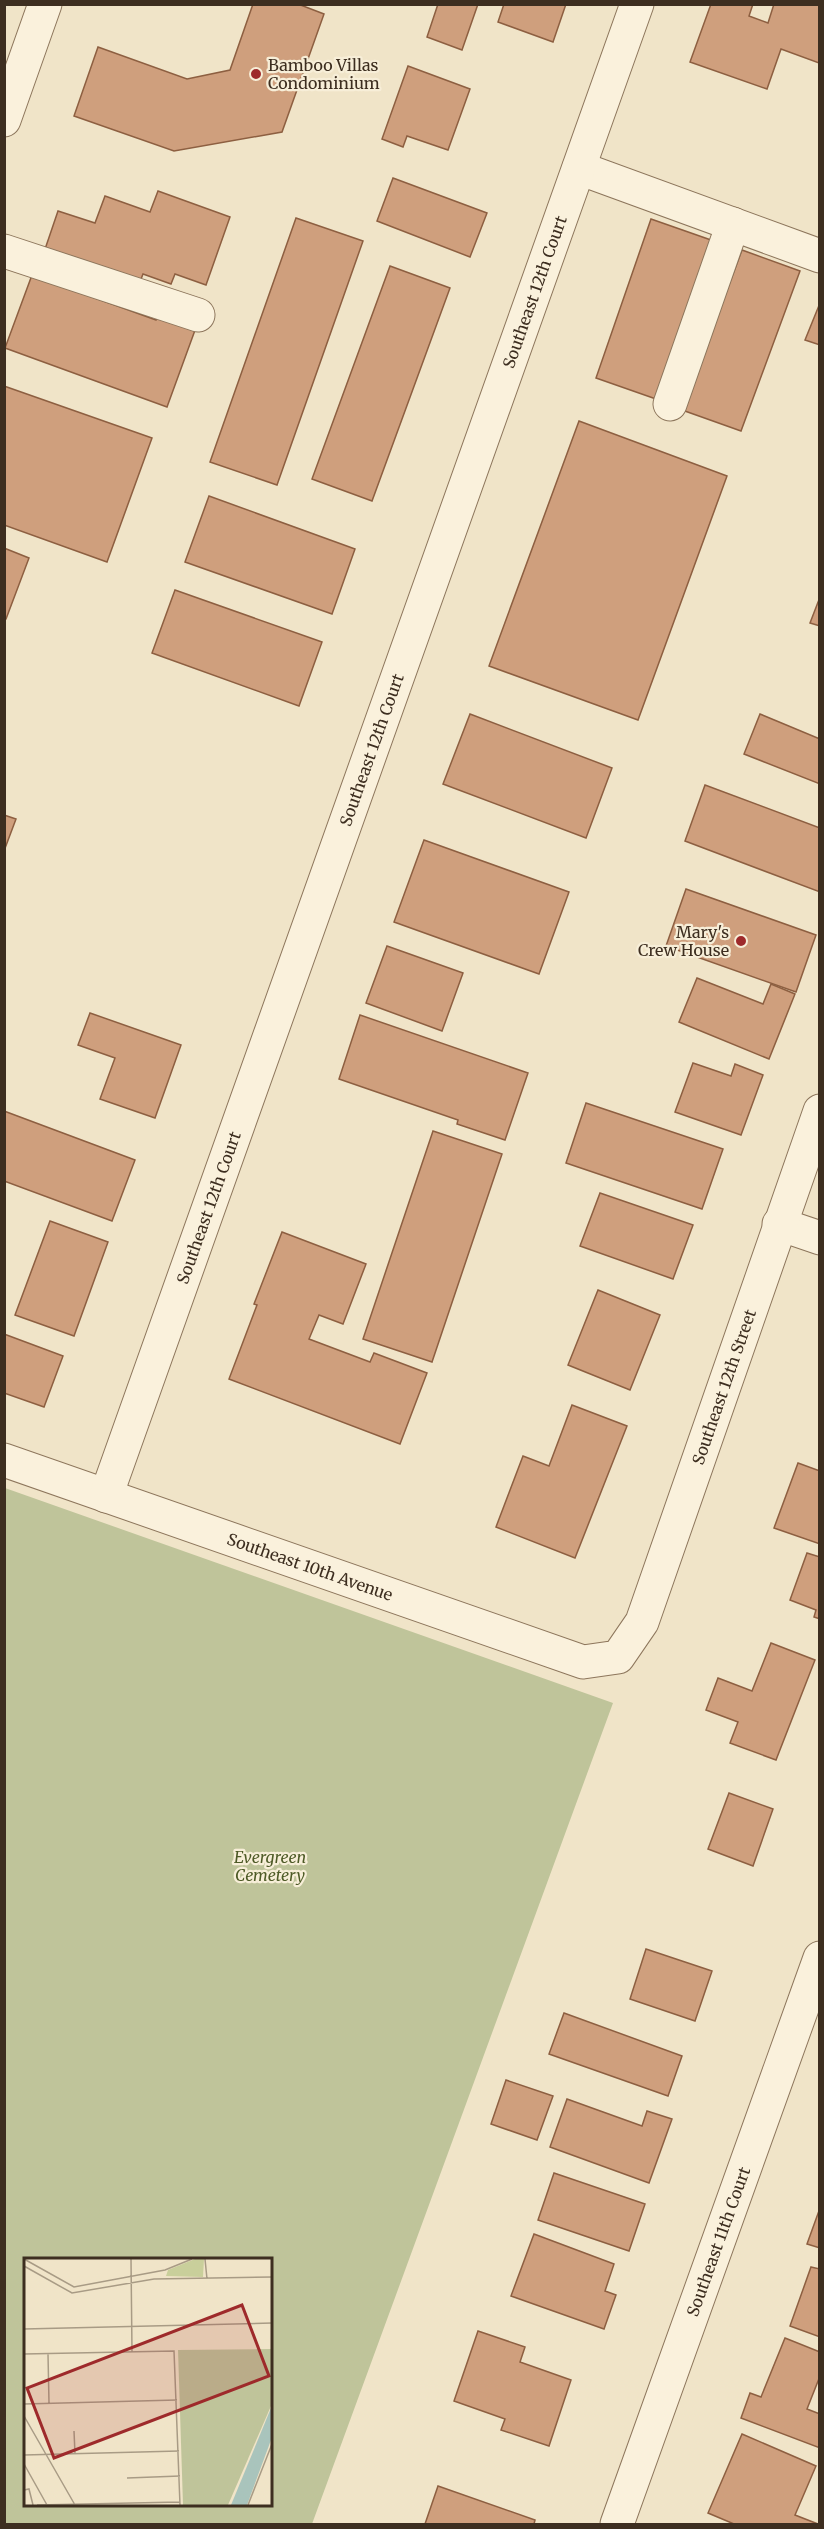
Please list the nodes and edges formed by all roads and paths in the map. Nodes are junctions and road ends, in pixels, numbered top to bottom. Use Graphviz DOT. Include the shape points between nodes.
graph roads {
  1 [pos="45,4"];
  2 [pos="637,4"];
  3 [pos="4,120"];
  4 [pos="579,168"];
  5 [pos="733,224"];
  6 [pos="4,251"];
  7 [pos="819,256"];
  8 [pos="198,315"];
  9 [pos="670,404"];
  10 [pos="819,1111"];
  11 [pos="779,1224"];
  12 [pos="819,1238"];
  13 [pos="4,1460"];
  14 [pos="106,1496"];
  15 [pos="618,1657"];
  16 [pos="819,1958"];
  17 [pos="617,2524"];
  1 -- 3 [label="street"];
  2 -- 4 [label="street, Southeast 12th Court"];
  4 -- 5 [label="street"];
  4 -- 14 [label="street, Southeast 12th Court"];
  5 -- 7 [label="street"];
  5 -- 9 [label="street"];
  6 -- 8 [label="street"];
  10 -- 11 [label="street, Southeast 12th Street"];
  11 -- 12 [label="street"];
  11 -- 15 [label="street, Southeast 12th Street" via="642,1622"];
  13 -- 14 [label="street, Southeast 10th Avenue"];
  14 -- 15 [label="street, Southeast 10th Avenue" via="583,1662"];
  16 -- 17 [label="street, Southeast 11th Court"];
}
